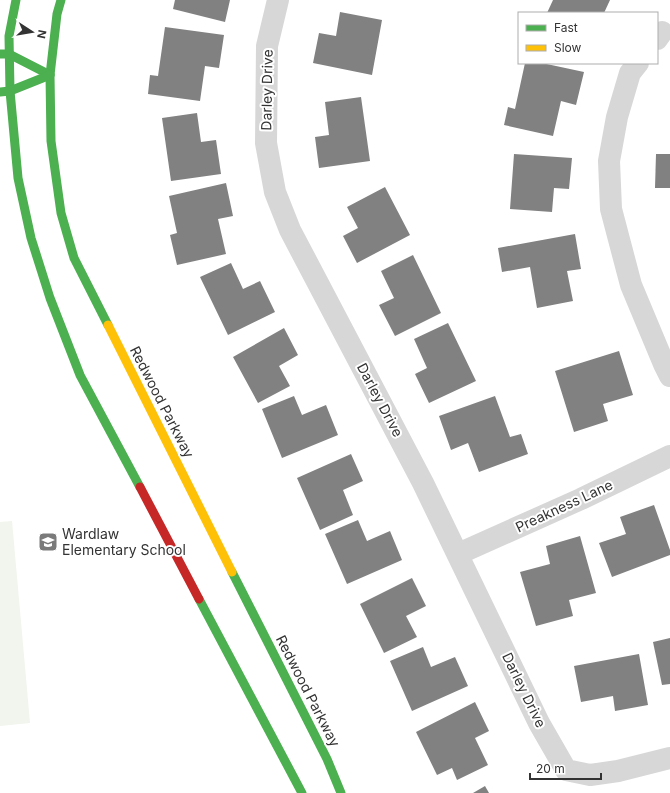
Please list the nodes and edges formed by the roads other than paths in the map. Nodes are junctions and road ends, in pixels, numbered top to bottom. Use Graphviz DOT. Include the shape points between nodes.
graph roads {
  1 [pos="16,0"];
  2 [pos="61,0"];
  3 [pos="278,0"];
  4 [pos="5,54"];
  5 [pos="637,64"];
  6 [pos="50,75"];
  7 [pos="10,91"];
  8 [pos="0,92"];
  9 [pos="670,376"];
  10 [pos="670,456"];
  11 [pos="458,554"];
  12 [pos="670,758"];
  13 [pos="302,793"];
  14 [pos="341,793"];
  1 -- 4 [label="main road"];
  2 -- 6 [label="main road, Redwood Parkway"];
  3 -- 11 [label="street, Darley Drive" via="267,46 266,143 275,192 290,230"];
  4 -- 6 [label="main road"];
  4 -- 7 [label="main road"];
  5 -- 9 [label="street" via="630,73 609,161 611,209 631,285"];
  6 -- 7 [label="main road"];
  6 -- 14 [label="main road, Redwood Parkway" via="52,148 61,213 74,258 327,759"];
  7 -- 8 [label="main road"];
  7 -- 13 [label="main road" via="18,178 31,238 50,298 80,375"];
  10 -- 11 [label="street, Preakness Lane"];
  11 -- 12 [label="street, Darley Drive" via="539,723 566,770 590,775"];
}
